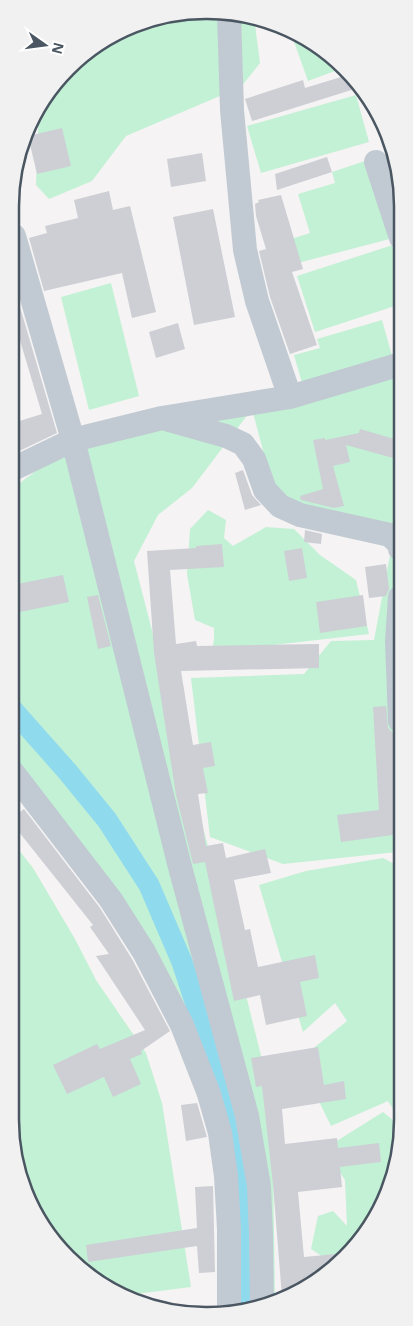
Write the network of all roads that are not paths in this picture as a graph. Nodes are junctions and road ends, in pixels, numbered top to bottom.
1 (229, 20) edge
2 (376, 162) dead end
3 (394, 217) edge
4 (19, 253) edge
5 (394, 366) edge
6 (290, 397) junction
7 (162, 418) junction
8 (73, 440) junction
9 (19, 466) edge
10 (394, 539) edge
11 (19, 780) edge
12 (262, 1299) edge
13 (229, 1306) edge

1 - 6 lane
2 - 3 lane
4 - 8 lane
5 - 6 lane
6 - 7 lane
7 - 8 lane
7 - 10 lane
8 - 9 lane
8 - 12 lane
11 - 13 lane

